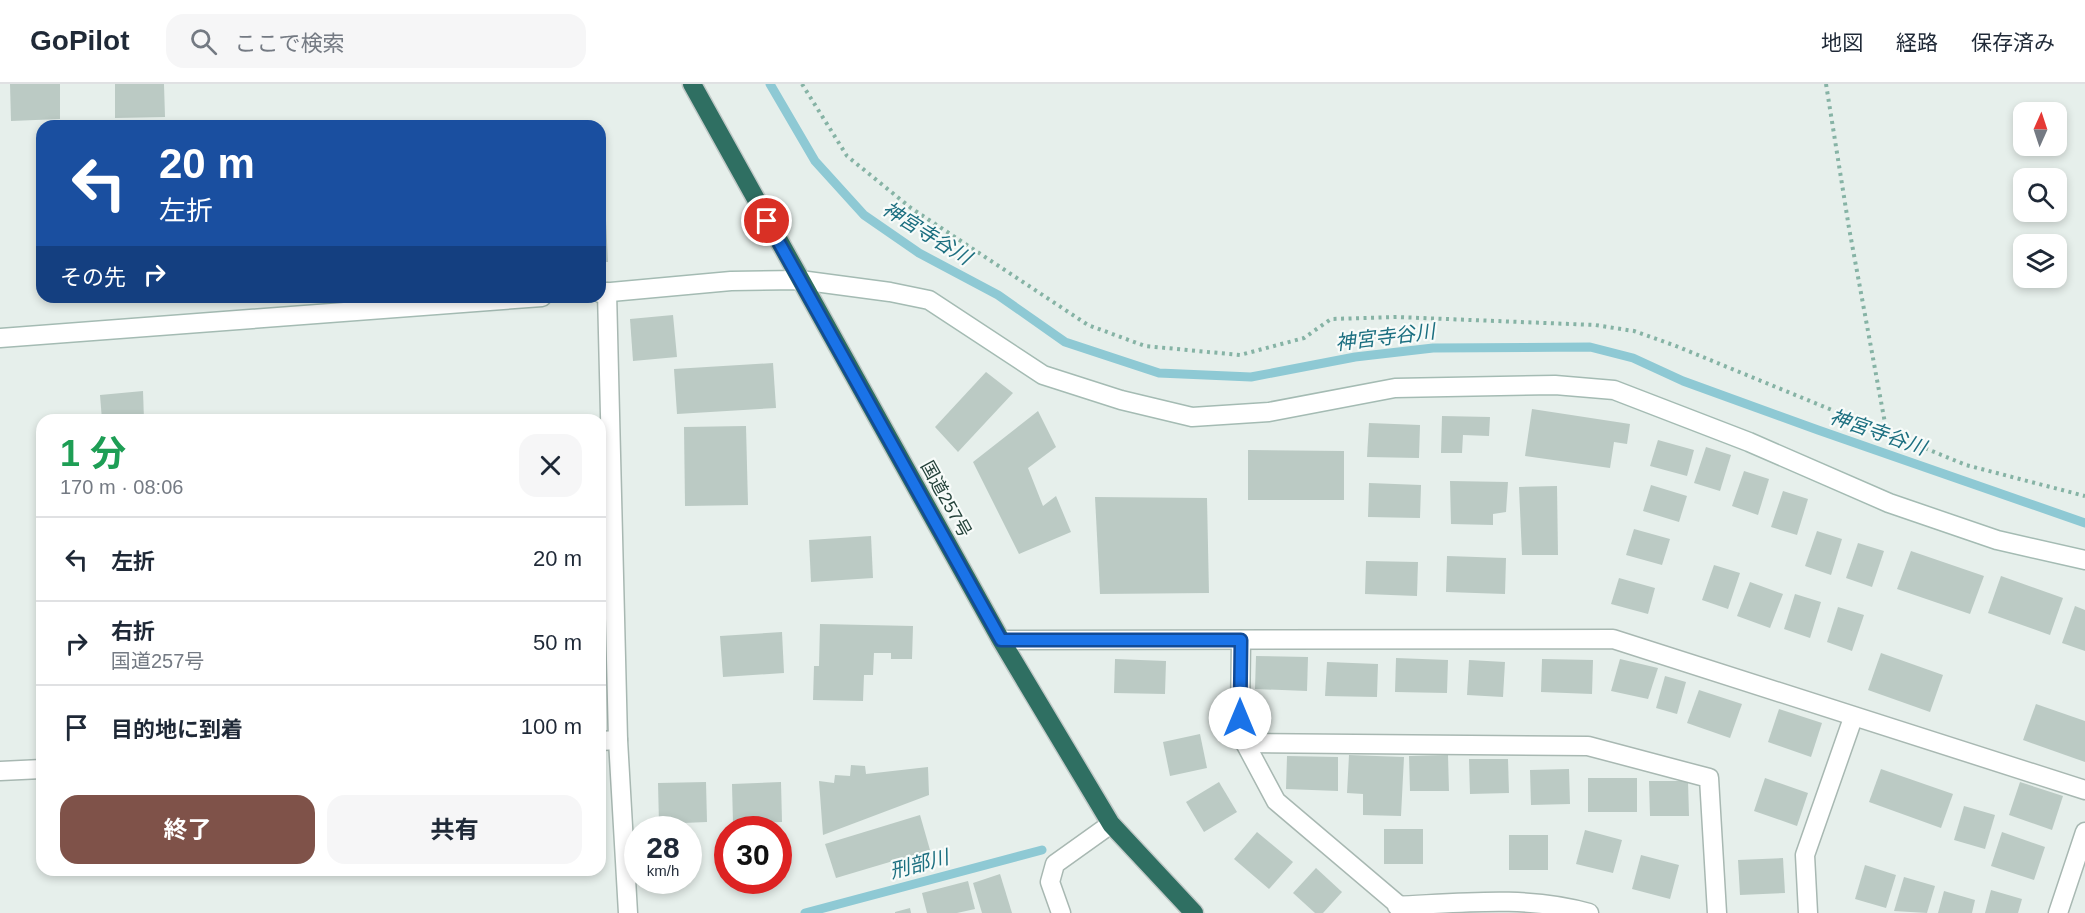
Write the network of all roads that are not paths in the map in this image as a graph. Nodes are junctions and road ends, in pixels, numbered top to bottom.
1 (692, 84) edge
2 (800, 280) junction
3 (606, 292) edge
4 (463, 303) edge
5 (603, 303) edge
6 (0, 338) edge
7 (605, 414) edge
8 (606, 516) edge
9 (2085, 560) edge
10 (1001, 640) junction
11 (1241, 640) junction
12 (1853, 718) junction
13 (609, 740) edge
14 (1245, 743) junction
15 (36, 769) edge
16 (0, 771) edge
17 (2085, 790) edge
18 (1111, 824) junction
19 (2085, 832) edge
20 (1403, 909) edge
21 (628, 913) edge
22 (1062, 913) edge
23 (1194, 913) edge
24 (1589, 913) edge
25 (1717, 913) edge
26 (1808, 913) edge
27 (2058, 913) edge

1 - 2 highway, 国道257号
2 - 3 street
2 - 9 street
2 - 10 highway, 国道257号
4 - 6 street
5 - 7 street
8 - 13 street
10 - 11 street
10 - 18 highway, 国道257号
11 - 12 street
11 - 14 street
12 - 17 street
12 - 26 street
13 - 21 street
14 - 20 street
14 - 25 street
15 - 16 street
18 - 22 street
18 - 23 highway, 国道257号
19 - 27 street
20 - 24 street

